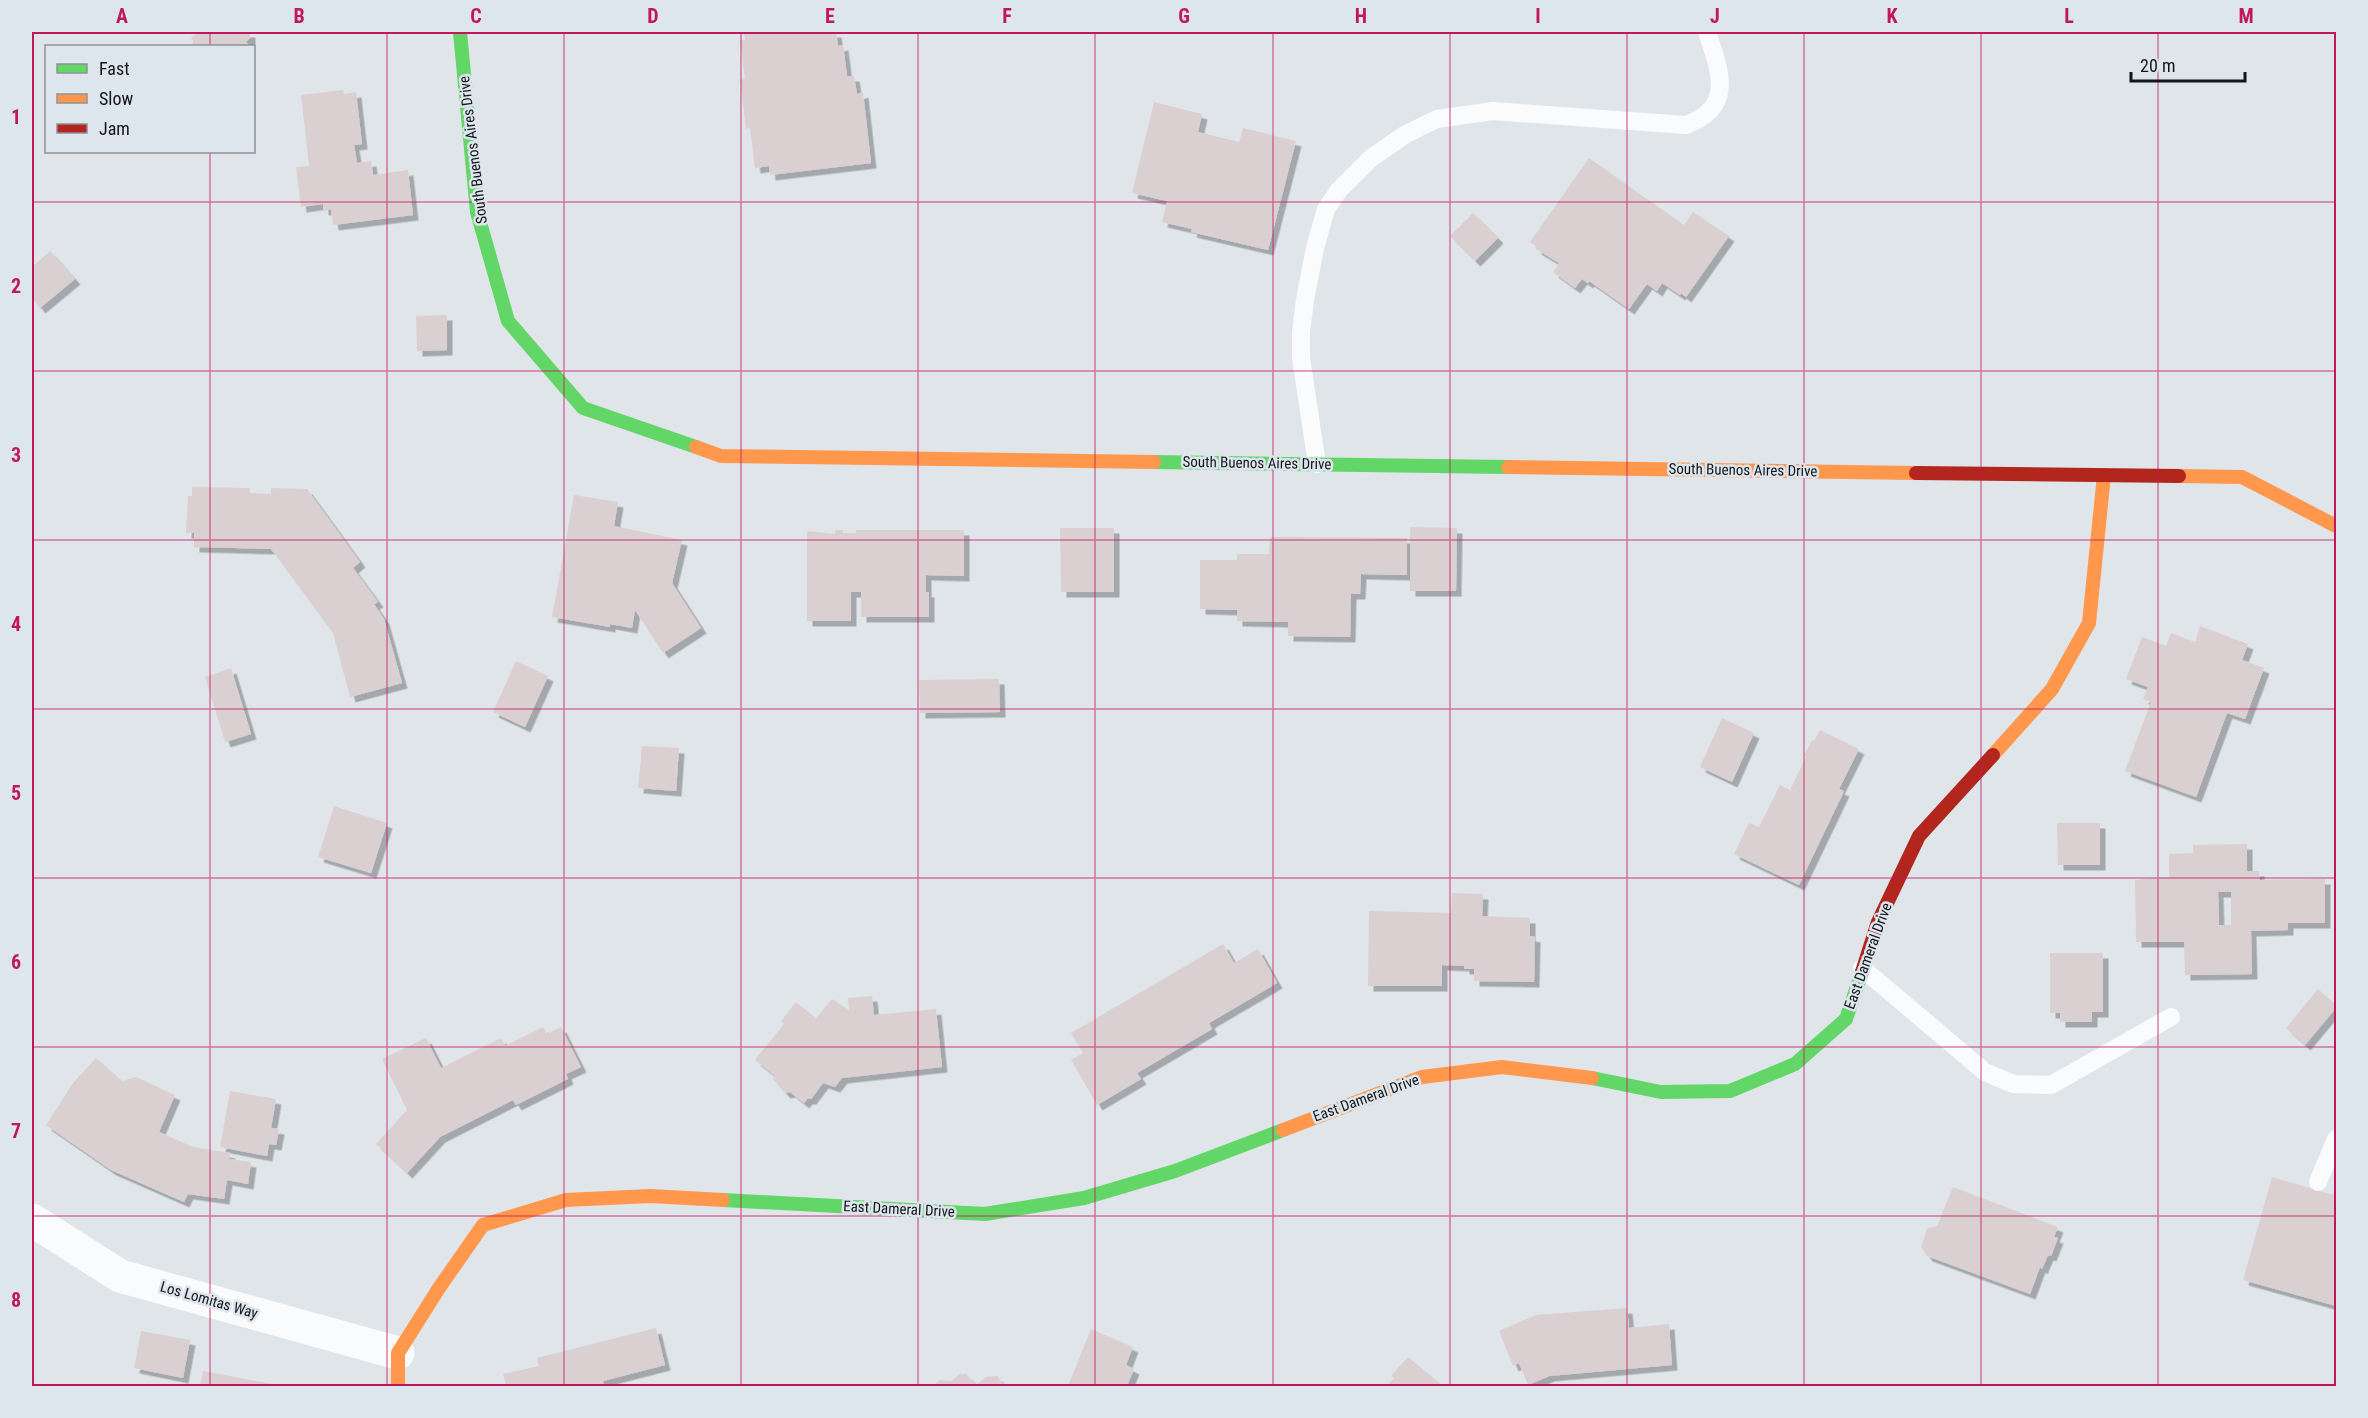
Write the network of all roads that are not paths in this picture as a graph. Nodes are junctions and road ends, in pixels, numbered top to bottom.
1 (460, 32) edge
2 (1707, 32) edge
3 (1317, 464) junction
4 (2104, 475) junction
5 (2337, 525) edge
6 (1862, 968) junction
7 (2171, 1017) dead end
8 (2337, 1138) edge
9 (2318, 1182) dead end
10 (32, 1220) edge
11 (398, 1353) junction
12 (398, 1386) edge

1 - 3 street, South Buenos Aires Drive
2 - 3 lane
3 - 4 street, South Buenos Aires Drive
4 - 5 street, South Buenos Aires Drive
4 - 6 street, East Dameral Drive
6 - 7 lane
6 - 11 street, East Dameral Drive
8 - 9 lane
10 - 11 street, Los Lomitas Way
11 - 12 street

